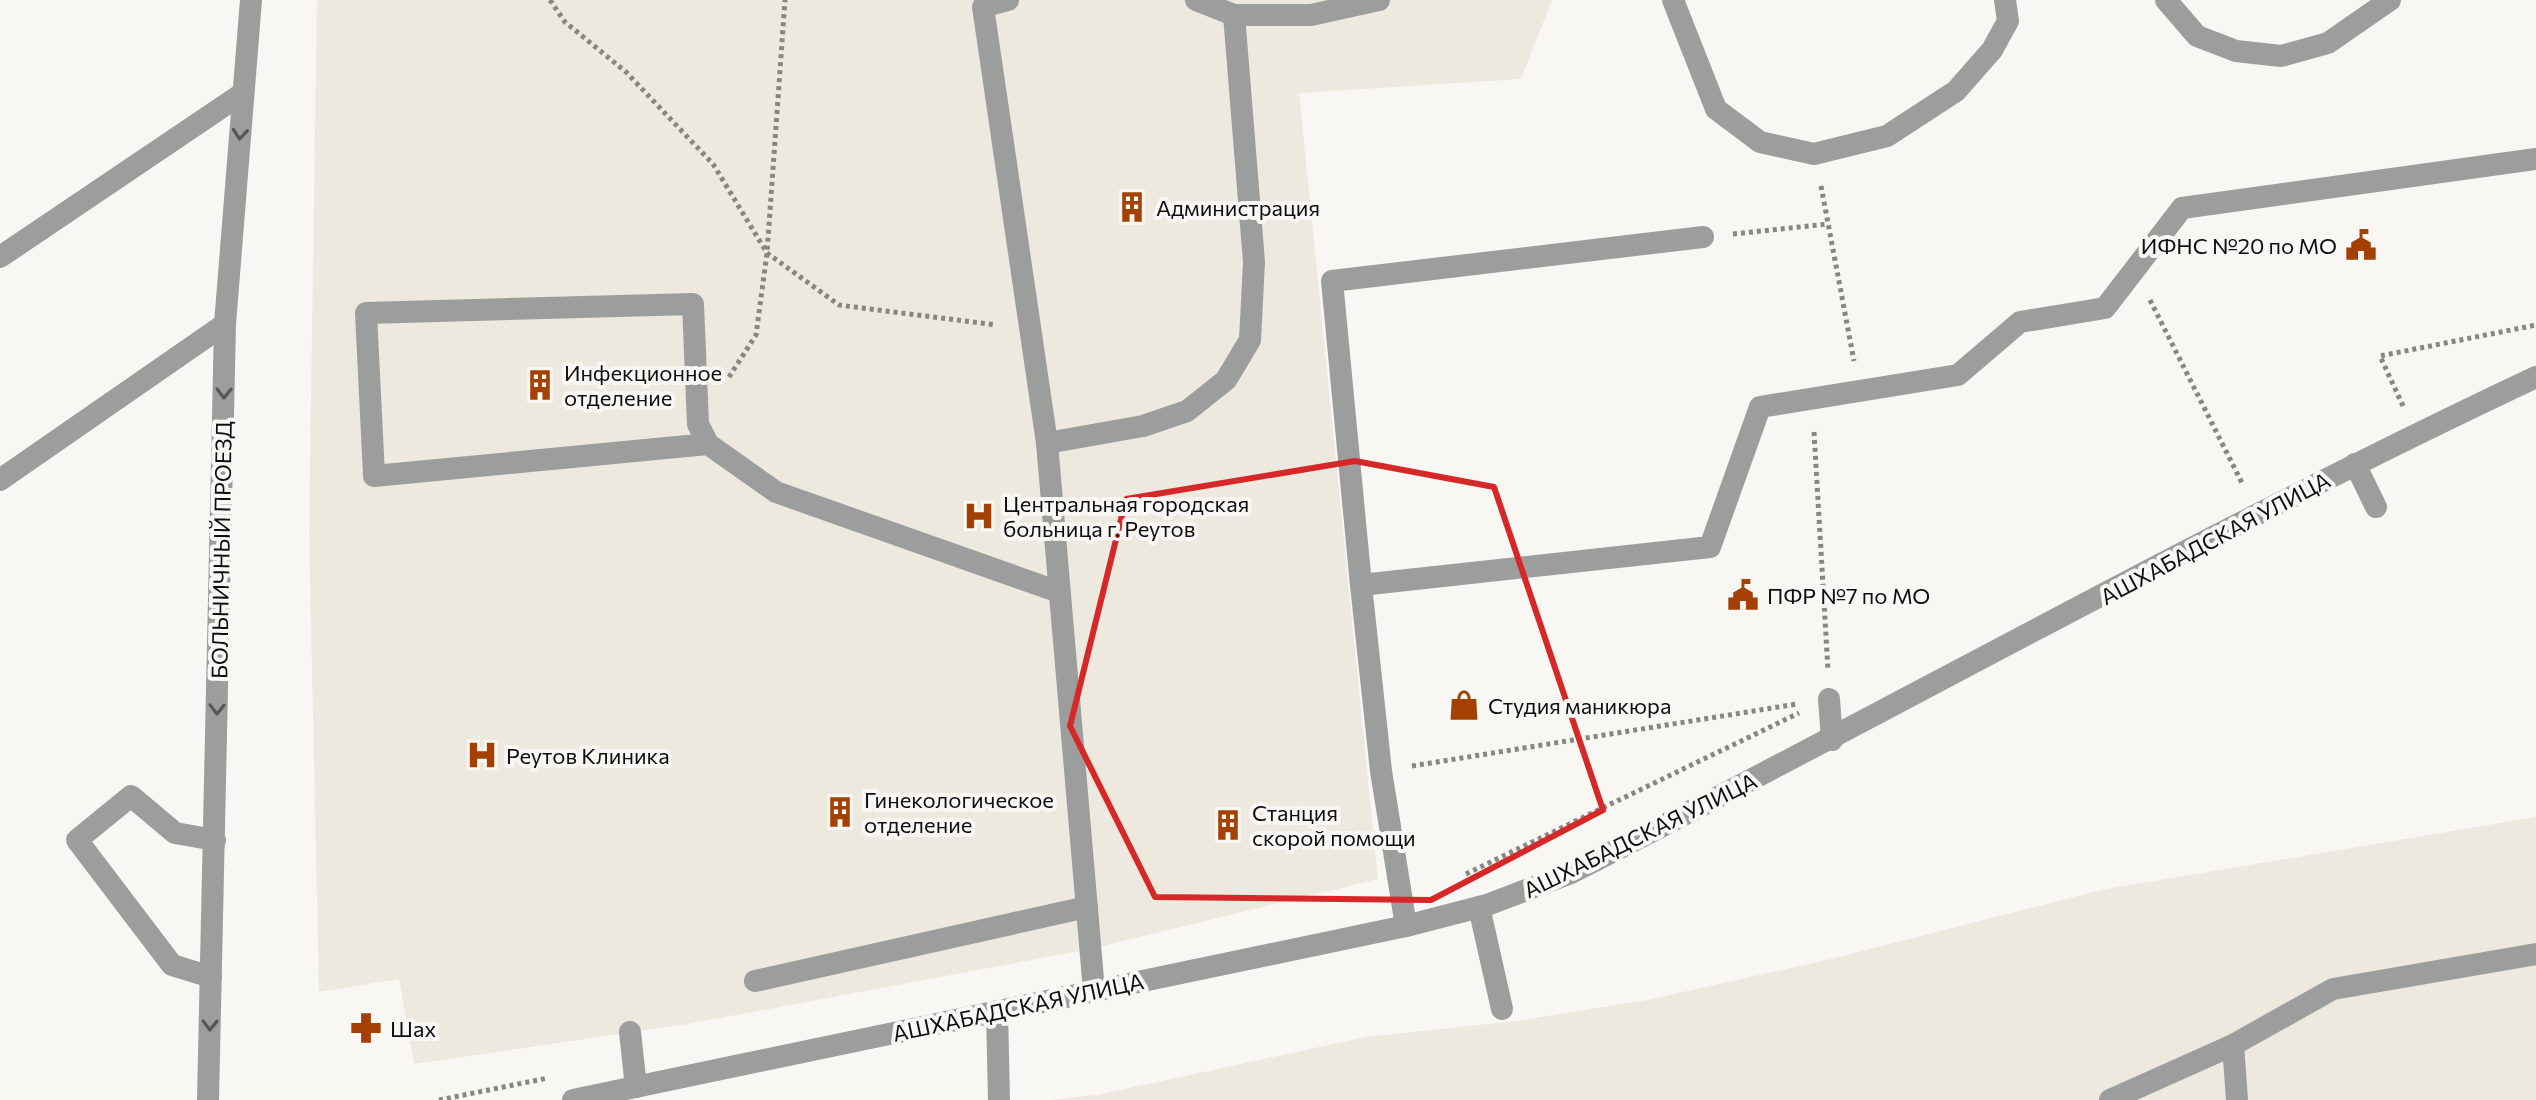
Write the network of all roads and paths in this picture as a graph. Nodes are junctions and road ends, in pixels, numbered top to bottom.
1 (251, 0) edge
2 (550, 0) edge
3 (785, 0) edge
4 (1008, 0) edge
5 (1196, 0) edge
6 (1379, 0) edge
7 (1673, 0) edge
8 (2005, 0) edge
9 (2166, 0) edge
10 (2390, 0) edge
11 (1234, 15) junction
12 (243, 93) junction
13 (2536, 159) edge
14 (1819, 180) dead end
15 (1828, 224) junction
16 (1703, 237) joint
17 (767, 253) junction
18 (0, 257) edge
19 (2135, 269) junction
20 (225, 324) junction
21 (2536, 325) edge
22 (1030, 330) junction
23 (2536, 377) edge
24 (1859, 391) junction
25 (1812, 399) junction
26 (2392, 411) dead end
27 (703, 434) junction
28 (1047, 443) junction
29 (2355, 464) junction
30 (0, 480) edge
31 (2243, 485) dead end
32 (2376, 507) dead end
33 (1361, 585) junction
34 (1059, 592) junction
35 (1829, 699) junction
36 (1832, 740) junction
37 (1381, 771) junction
38 (215, 840) junction
39 (1460, 877) dead end
40 (1087, 907) junction
41 (1479, 907) junction
42 (1406, 926) junction
43 (2536, 954) edge
44 (211, 977) junction
45 (755, 981) dead end
46 (1094, 991) junction
47 (1502, 1009) dead end
48 (997, 1011) junction
49 (630, 1032) dead end
50 (2233, 1045) junction
51 (636, 1087) junction
52 (208, 1100) edge
53 (573, 1100) edge
54 (999, 1100) edge
55 (2110, 1100) edge
56 (2237, 1100) edge

1 - 12 street, БОЛЬНИЧНЫЙ ПРОЕЗД
2 - 17 path
3 - 17 path
4 - 22 street
5 - 11 street
6 - 11 street
7 - 8 street
9 - 10 street
11 - 28 street
12 - 18 street
12 -> 20 street, БОЛЬНИЧНЫЙ ПРОЕЗД
13 - 19 street
14 - 15 path
15 - 16 path
15 - 24 path
16 - 33 street
17 - 22 path
17 - 27 path
19 - 24 street
19 - 31 path
20 - 30 street
20 -> 38 street, БОЛЬНИЧНЫЙ ПРОЕЗД
21 - 26 path
22 - 28 street
23 - 29 street, АШХАБАДСКАЯ УЛИЦА
24 - 25 street
25 - 33 street
25 - 35 path
27 - 27 street
27 - 34 street
28 - 34 street
29 - 32 street
29 - 36 street, АШХАБАДСКАЯ УЛИЦА
33 - 37 street
34 - 40 street
35 - 36 street
35 - 37 path
35 - 39 path
36 - 41 street, АШХАБАДСКАЯ УЛИЦА
37 - 42 street
38 - 44 street, БОЛЬНИЧНЫЙ ПРОЕЗД
38 - 44 street
40 - 45 street
40 - 46 street
41 - 42 street, АШХАБАДСКАЯ УЛИЦА
41 - 47 street
42 - 46 street, АШХАБАДСКАЯ УЛИЦА
43 - 50 street
44 -> 52 street, БОЛЬНИЧНЫЙ ПРОЕЗД
46 - 48 street, АШХАБАДСКАЯ УЛИЦА
48 - 51 street, АШХАБАДСКАЯ УЛИЦА
48 - 54 street
49 - 51 street
50 - 55 street
50 - 56 street
51 - 53 street, АШХАБАДСКАЯ УЛИЦА

